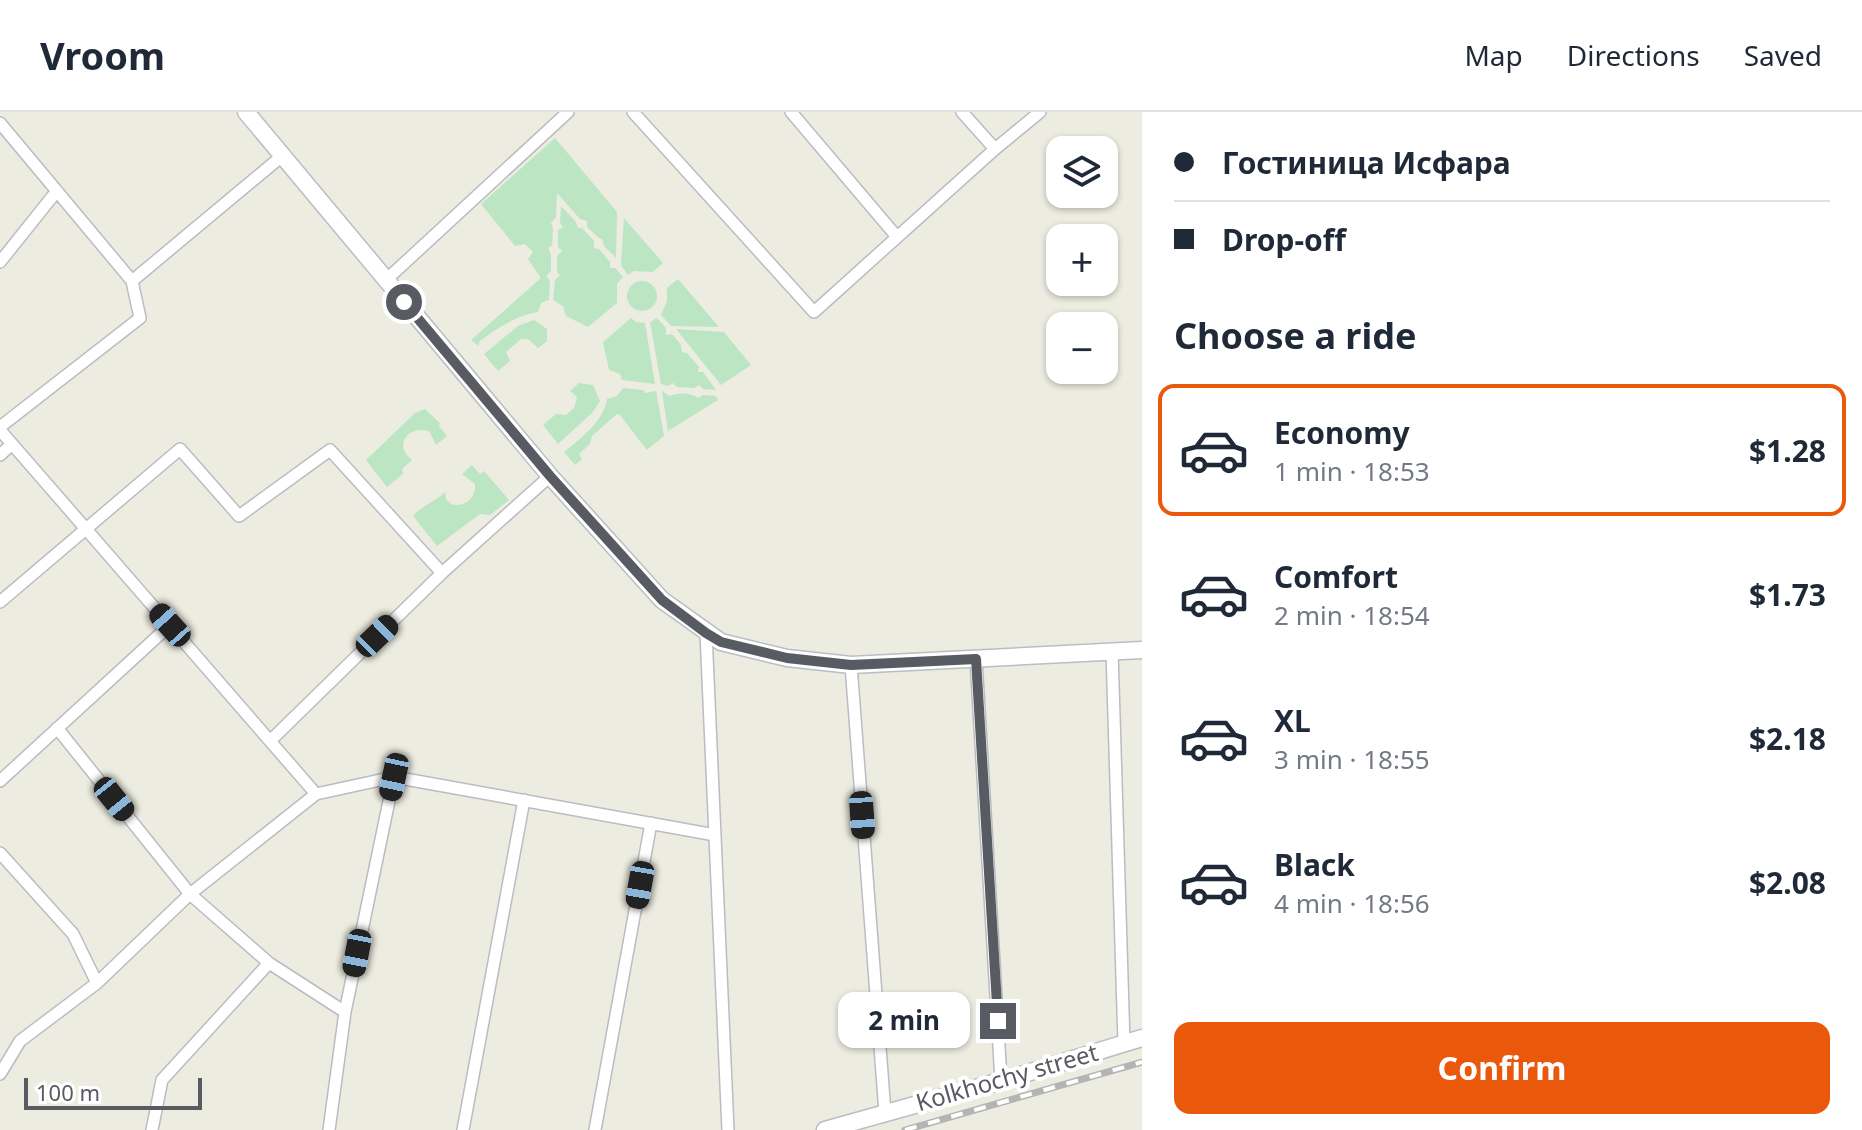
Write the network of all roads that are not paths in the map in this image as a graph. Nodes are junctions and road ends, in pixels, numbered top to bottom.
1 (246, 112) edge
2 (568, 112) edge
3 (633, 112) edge
4 (791, 112) edge
5 (962, 112) edge
6 (1040, 112) edge
7 (0, 123) edge
8 (12, 136) junction
9 (0, 145) edge
10 (995, 149) junction
11 (282, 156) junction
12 (56, 192) junction
13 (897, 237) junction
14 (0, 262) edge
15 (386, 280) junction
16 (132, 281) junction
17 (0, 428) edge
18 (12, 444) junction
19 (0, 455) edge
20 (550, 476) junction
21 (86, 528) junction
22 (442, 573) junction
23 (0, 602) edge
24 (170, 625) junction
25 (706, 633) junction
26 (1142, 650) edge
27 (1112, 651) junction
28 (976, 659) junction
29 (851, 665) junction
30 (57, 728) junction
31 (270, 741) junction
32 (394, 777) junction
33 (0, 781) edge
34 (316, 794) junction
35 (524, 800) junction
36 (651, 823) junction
37 (715, 835) junction
38 (0, 853) edge
39 (190, 894) junction
40 (269, 963) junction
41 (97, 983) junction
42 (345, 1012) junction
43 (1142, 1038) edge
44 (1124, 1043) junction
45 (0, 1045) edge
46 (10, 1057) junction
47 (0, 1074) edge
48 (1001, 1081) junction
49 (885, 1113) junction
50 (152, 1130) edge
51 (329, 1130) edge
52 (463, 1130) edge
53 (595, 1130) edge
54 (728, 1130) edge
55 (825, 1130) edge

1 - 11 main road
2 - 15 street
3 - 13 street
4 - 13 street
5 - 10 street
6 - 10 street
7 - 8 street
8 - 9 street
8 - 12 street
10 - 13 street
11 - 15 main road
11 - 16 street
12 - 14 street
12 - 16 street
15 - 20 main road
16 - 17 street
17 - 18 street
18 - 19 street
18 - 21 street
20 - 22 street
20 - 25 main road
21 - 22 street
21 - 23 street
21 - 24 street
22 - 31 street
24 - 30 street
24 - 31 street
25 - 29 main road
25 - 37 street
26 - 27 main road
27 - 28 main road
27 - 44 street
28 - 29 main road
28 - 48 street
29 - 49 street
30 - 33 street
30 - 39 street
31 - 34 street
32 - 34 street
32 - 35 street
32 - 42 street
34 - 39 street
35 - 36 street
35 - 52 street
36 - 37 street
36 - 53 street
37 - 54 street
38 - 41 street
39 - 40 street
39 - 41 street
40 - 42 street
40 - 50 street
41 - 46 street
42 - 51 street
43 - 44 main road, Kolkhochy street
44 - 48 main road, Kolkhochy street
45 - 46 street
46 - 47 street
48 - 49 main road, Kolkhochy street
49 - 55 main road, Kolkhochy street

